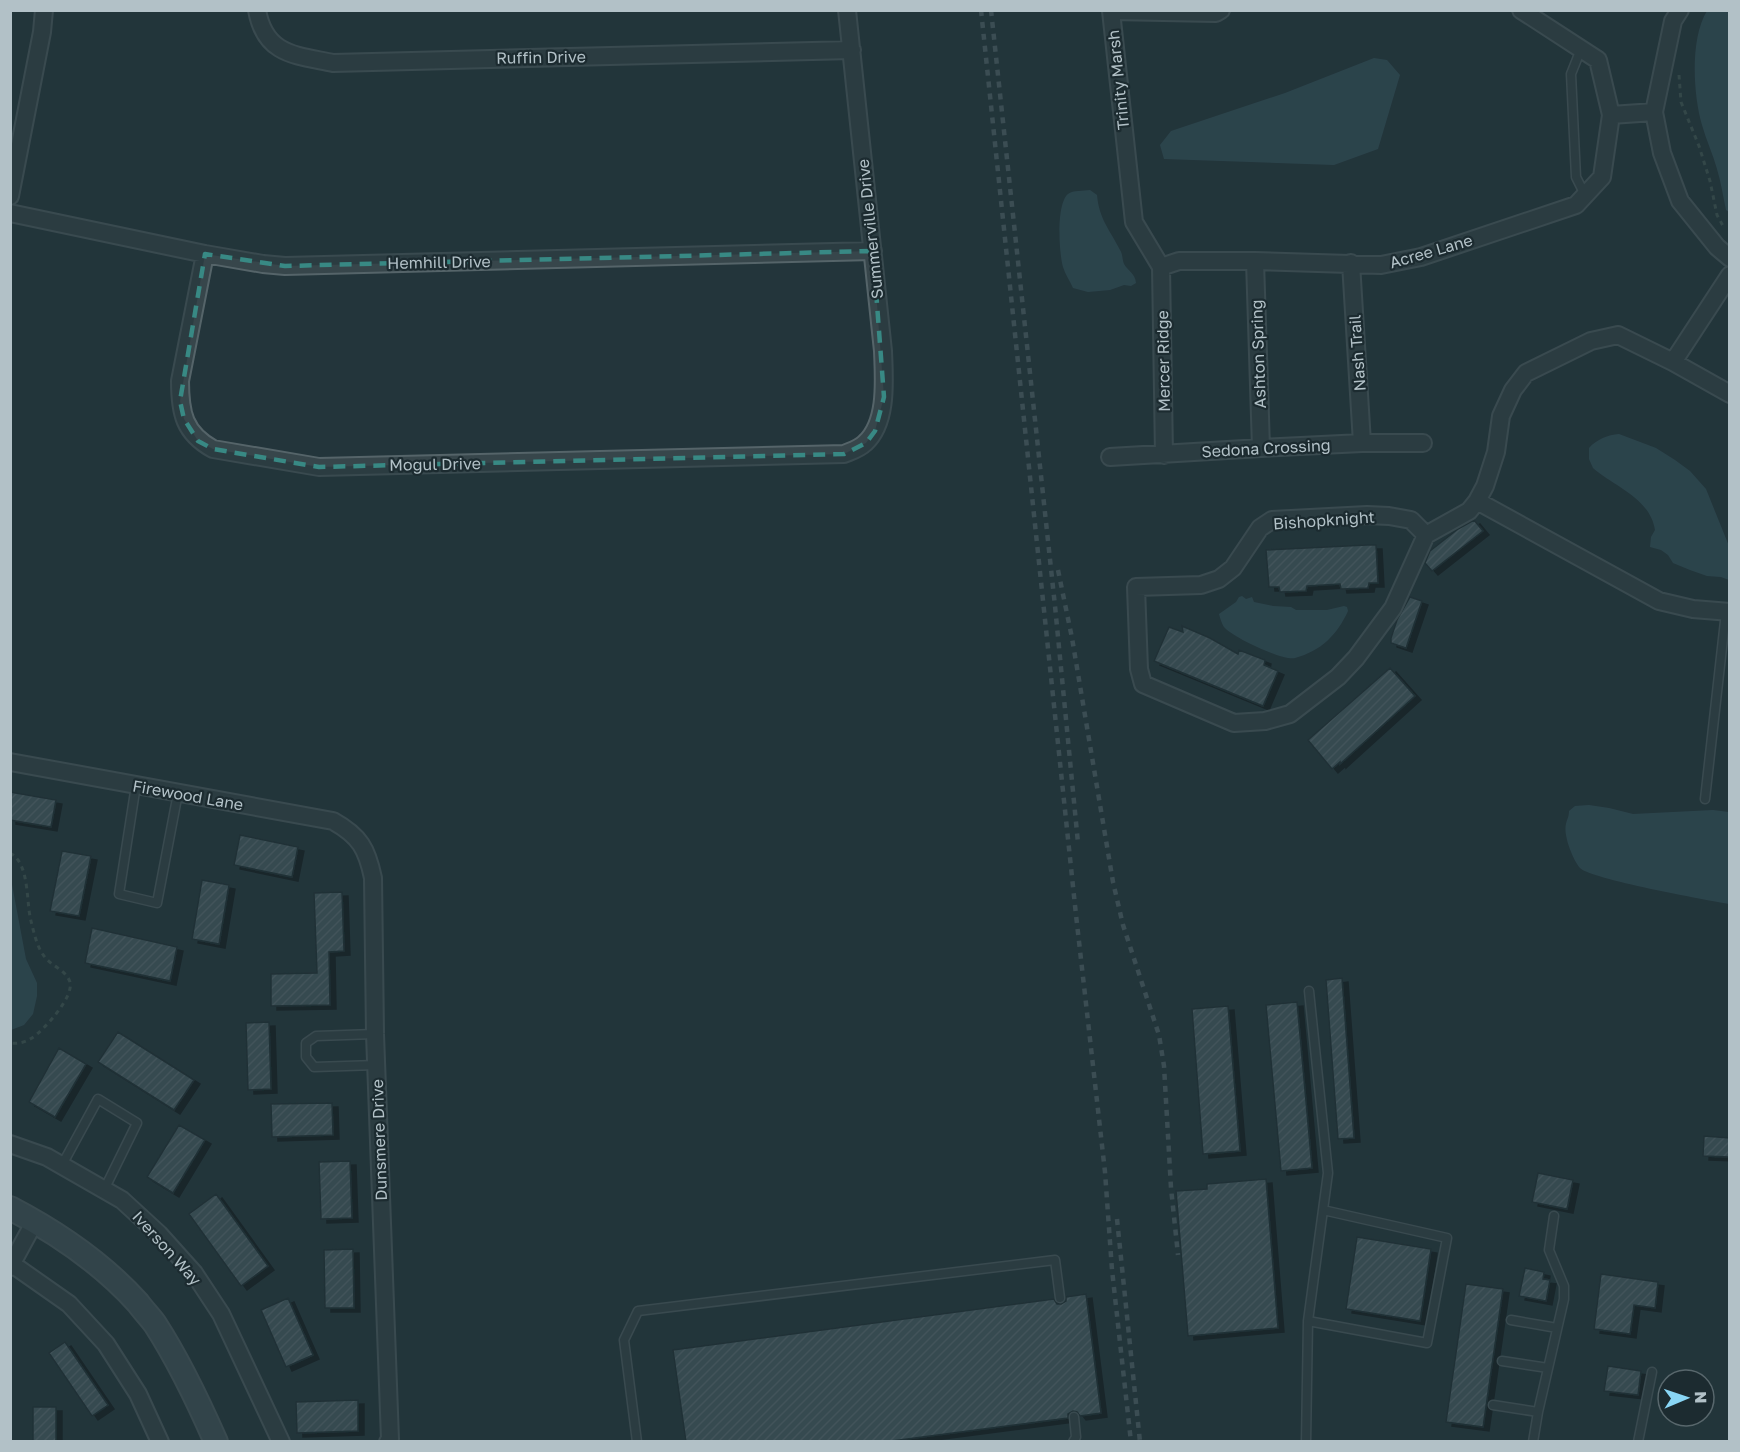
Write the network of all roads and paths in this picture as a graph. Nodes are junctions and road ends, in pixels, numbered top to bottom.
1 (44, 10) edge
2 (257, 10) edge
3 (848, 10) edge
4 (1221, 10) edge
5 (1521, 10) edge
6 (1680, 10) edge
7 (1581, 49) junction
8 (852, 50) junction
9 (1679, 72) dead end
10 (1654, 112) junction
11 (1611, 115) junction
12 (1585, 195) junction
13 (10, 196) edge
14 (10, 213) edge
15 (1725, 230) dead end
16 (873, 251) junction
17 (205, 254) junction
18 (1730, 258) edge
19 (1255, 261) junction
20 (1351, 263) junction
21 (1161, 267) junction
22 (1730, 275) edge
23 (1673, 362) junction
24 (1730, 394) edge
25 (866, 443) joint
26 (1362, 443) junction
27 (1423, 443) dead end
28 (1261, 448) junction
29 (1164, 455) junction
30 (1110, 457) dead end
31 (1477, 501) junction
32 (1426, 535) junction
33 (1728, 612) edge
34 (10, 762) edge
35 (136, 785) junction
36 (178, 793) junction
37 (1705, 799) dead end
38 (359, 840) joint
39 (10, 853) edge
40 (1309, 992) dead end
41 (375, 1034) junction
42 (10, 1043) edge
43 (377, 1065) junction
44 (10, 1144) edge
45 (62, 1165) junction
46 (104, 1190) junction
47 (10, 1208) edge
48 (1323, 1210) junction
49 (1554, 1216) dead end
50 (35, 1221) junction
51 (11, 1266) edge
52 (1060, 1298) dead end
53 (1511, 1320) dead end
54 (1308, 1321) junction
55 (1557, 1328) junction
56 (1502, 1361) dead end
57 (1548, 1368) junction
58 (1653, 1372) dead end
59 (1493, 1405) dead end
60 (1538, 1412) junction
61 (1074, 1417) dead end
62 (159, 1442) edge
63 (216, 1442) edge
64 (281, 1442) edge
65 (388, 1442) edge
66 (636, 1442) edge
67 (1073, 1442) edge
68 (1306, 1442) edge
69 (1533, 1442) edge
70 (1638, 1442) edge

1 - 13 street
2 - 8 street, Ruffin Drive
3 - 8 street, Summerville Drive
4 - 21 street, Trinity Marsh
5 - 7 street
6 - 10 street
7 - 11 street
7 - 12 lane
8 - 16 street, Summerville Drive
9 - 15 path
10 - 11 street
10 - 18 street
11 - 12 street, Acree Lane
12 - 20 street, Acree Lane
14 - 17 street, Hemhill Drive
16 - 17 street, Hemhill Drive
16 - 25 street, Summerville Drive
17 - 25 street, Mogul Drive
19 - 20 street, Acree Lane
19 - 21 street, Acree Lane
19 - 28 street, Ashton Spring
20 - 26 street, Nash Trail
21 - 29 street, Mercer Ridge
22 - 23 street
23 - 24 street
23 - 31 street
26 - 27 street, Sedona Crossing
26 - 28 street, Sedona Crossing
28 - 29 street, Sedona Crossing
29 - 30 street, Sedona Crossing
31 - 32 street
31 - 33 street
32 - 32 street, Bishopknight
33 - 37 lane
34 - 35 street, Firewood Lane
35 - 36 street, Firewood Lane
35 - 36 lane
36 - 38 street, Firewood Lane
38 - 41 street, Dunsmere Drive
39 - 42 path
40 - 48 lane
41 - 43 street, Dunsmere Drive
41 - 43 lane
43 - 65 street, Dunsmere Drive
44 - 45 street, Iverson Way
45 - 46 street, Iverson Way
45 - 46 lane
46 - 64 street, Iverson Way
47 - 50 street
48 - 54 lane
48 - 54 lane
49 - 55 lane
50 - 51 street
50 - 63 street
51 - 62 street
52 - 66 lane
53 - 55 lane
54 - 68 lane
55 - 57 lane
56 - 57 lane
57 - 60 lane
58 - 70 lane
59 - 60 lane
60 - 69 lane
61 - 67 lane

